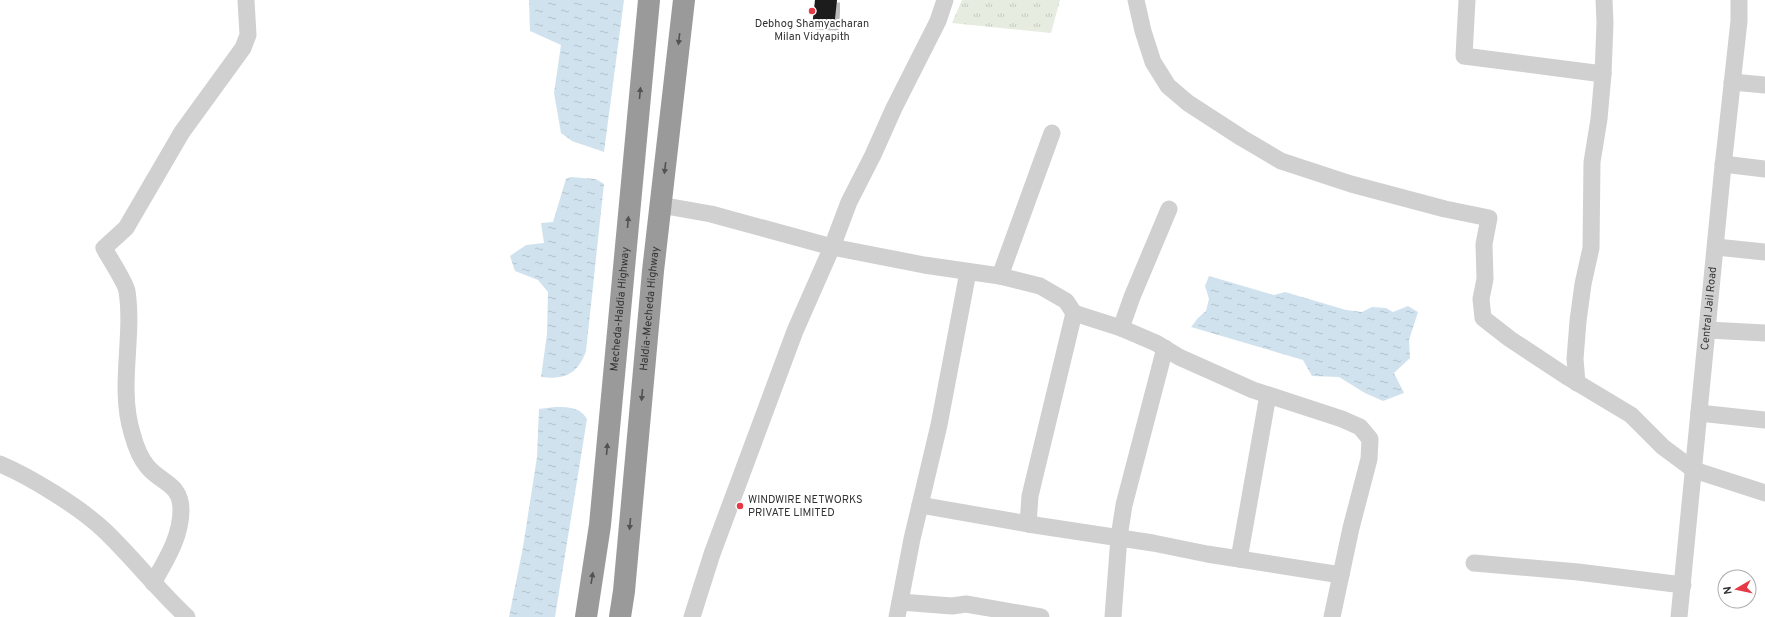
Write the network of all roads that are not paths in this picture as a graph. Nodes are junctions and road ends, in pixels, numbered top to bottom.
1 (246, 0) edge
2 (649, 0) edge
3 (684, 0) edge
4 (945, 0) edge
5 (1136, 0) edge
6 (1467, 0) edge
7 (1604, 0) edge
8 (1739, 0) edge
9 (1603, 74) junction
10 (1732, 82) junction
11 (1765, 85) edge
12 (1052, 134) dead end
13 (1723, 164) junction
14 (1765, 169) edge
15 (660, 205) junction
16 (1169, 209) dead end
17 (832, 247) junction
18 (1716, 247) junction
19 (1765, 252) edge
20 (968, 272) junction
21 (1000, 276) junction
22 (1074, 313) junction
23 (1121, 328) junction
24 (1708, 330) junction
25 (1765, 333) edge
26 (1165, 348) junction
27 (1577, 383) junction
28 (1268, 395) junction
29 (1700, 412) junction
30 (1765, 420) edge
31 (0, 464) edge
32 (1694, 470) junction
33 (1765, 493) edge
34 (920, 504) junction
35 (1028, 524) junction
36 (1119, 537) junction
37 (1239, 559) junction
38 (1474, 562) dead end
39 (1341, 575) junction
40 (153, 583) junction
41 (1683, 585) junction
42 (898, 610) edge
43 (187, 617) edge
44 (586, 617) edge
45 (620, 617) edge
46 (692, 617) edge
47 (1040, 617) edge
48 (1112, 617) edge
49 (1332, 617) edge
50 (1679, 617) edge

1 - 40 street
44 -> 2 highway, Mecheda-Haldia Highway
3 -> 15 highway, Haldia-Mecheda Highway
4 - 17 street
5 - 27 street
6 - 9 street
7 - 9 street
8 - 10 street, Central Jail Road
9 - 27 street
10 - 11 street
10 - 13 street, Central Jail Road
12 - 21 street
13 - 14 street
13 - 18 street, Central Jail Road
15 - 17 street
15 -> 45 highway, Haldia-Mecheda Highway
16 - 23 street
17 - 20 street
17 - 46 street
18 - 19 street
18 - 24 street, Central Jail Road
20 - 21 street
20 - 34 street
21 - 22 street
22 - 23 street
22 - 35 street
23 - 26 street
24 - 25 street
24 - 29 street, Central Jail Road
26 - 28 street
26 - 36 street
27 - 32 street
28 - 37 street
28 - 39 street
29 - 30 street
29 - 32 street, Central Jail Road
31 - 40 street
32 - 33 street
32 - 41 street, Central Jail Road
34 - 35 street
34 - 42 street
35 - 36 street
36 - 37 street
36 - 48 street
37 - 39 street
38 - 41 street
39 - 49 street
40 - 43 street
41 - 50 street, Central Jail Road
42 - 47 street

